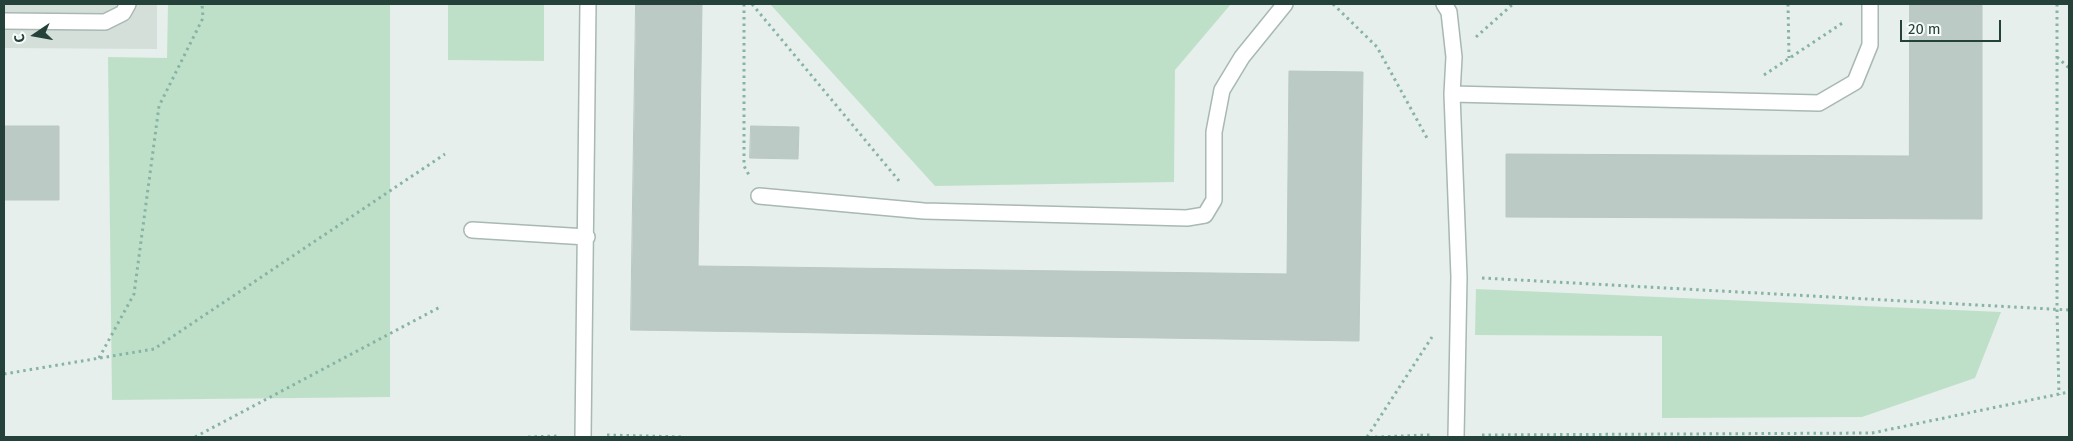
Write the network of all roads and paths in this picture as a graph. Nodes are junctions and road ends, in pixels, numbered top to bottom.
1 (128, 4) edge
2 (202, 4) edge
3 (588, 4) edge
4 (744, 4) edge
5 (752, 4) edge
6 (1285, 4) edge
7 (1334, 4) edge
8 (1444, 4) edge
9 (1513, 4) edge
10 (1788, 4) edge
11 (1870, 4) edge
12 (2057, 4) edge
13 (4, 21) edge
14 (1454, 57) junction
15 (2057, 57) junction
16 (1789, 58) junction
17 (2069, 68) edge
18 (1452, 94) junction
19 (1727, 101) junction
20 (1428, 140) dead end
21 (445, 154) dead end
22 (759, 196) joint
23 (924, 212) junction
24 (472, 230) dead end
25 (587, 236) junction
26 (1459, 277) junction
27 (1458, 296) junction
28 (442, 306) dead end
29 (2057, 310) junction
30 (2069, 310) edge
31 (99, 358) junction
32 (4, 374) edge
33 (2069, 392) edge
34 (2059, 395) junction
35 (1456, 436) edge
36 (195, 437) edge
37 (583, 437) edge
38 (1367, 437) edge
39 (1375, 437) edge

1 - 13 lane
2 - 31 path
3 - 25 lane
4 - 22 path
5 - 23 path
6 - 23 lane
7 - 20 path
8 - 14 lane
9 - 14 path
10 - 16 path
11 - 16 path
11 - 19 lane
12 - 15 path
14 - 18 lane
15 - 17 path
15 - 29 path
16 - 19 path
18 - 19 lane
18 - 26 lane
21 - 31 path
22 - 23 lane
24 - 25 lane
25 - 37 lane
26 - 27 lane
26 - 29 path
27 - 35 lane
27 - 38 path
28 - 36 path
29 - 30 path
29 - 34 path
31 - 32 path
33 - 34 path
34 - 35 path
35 - 39 path

